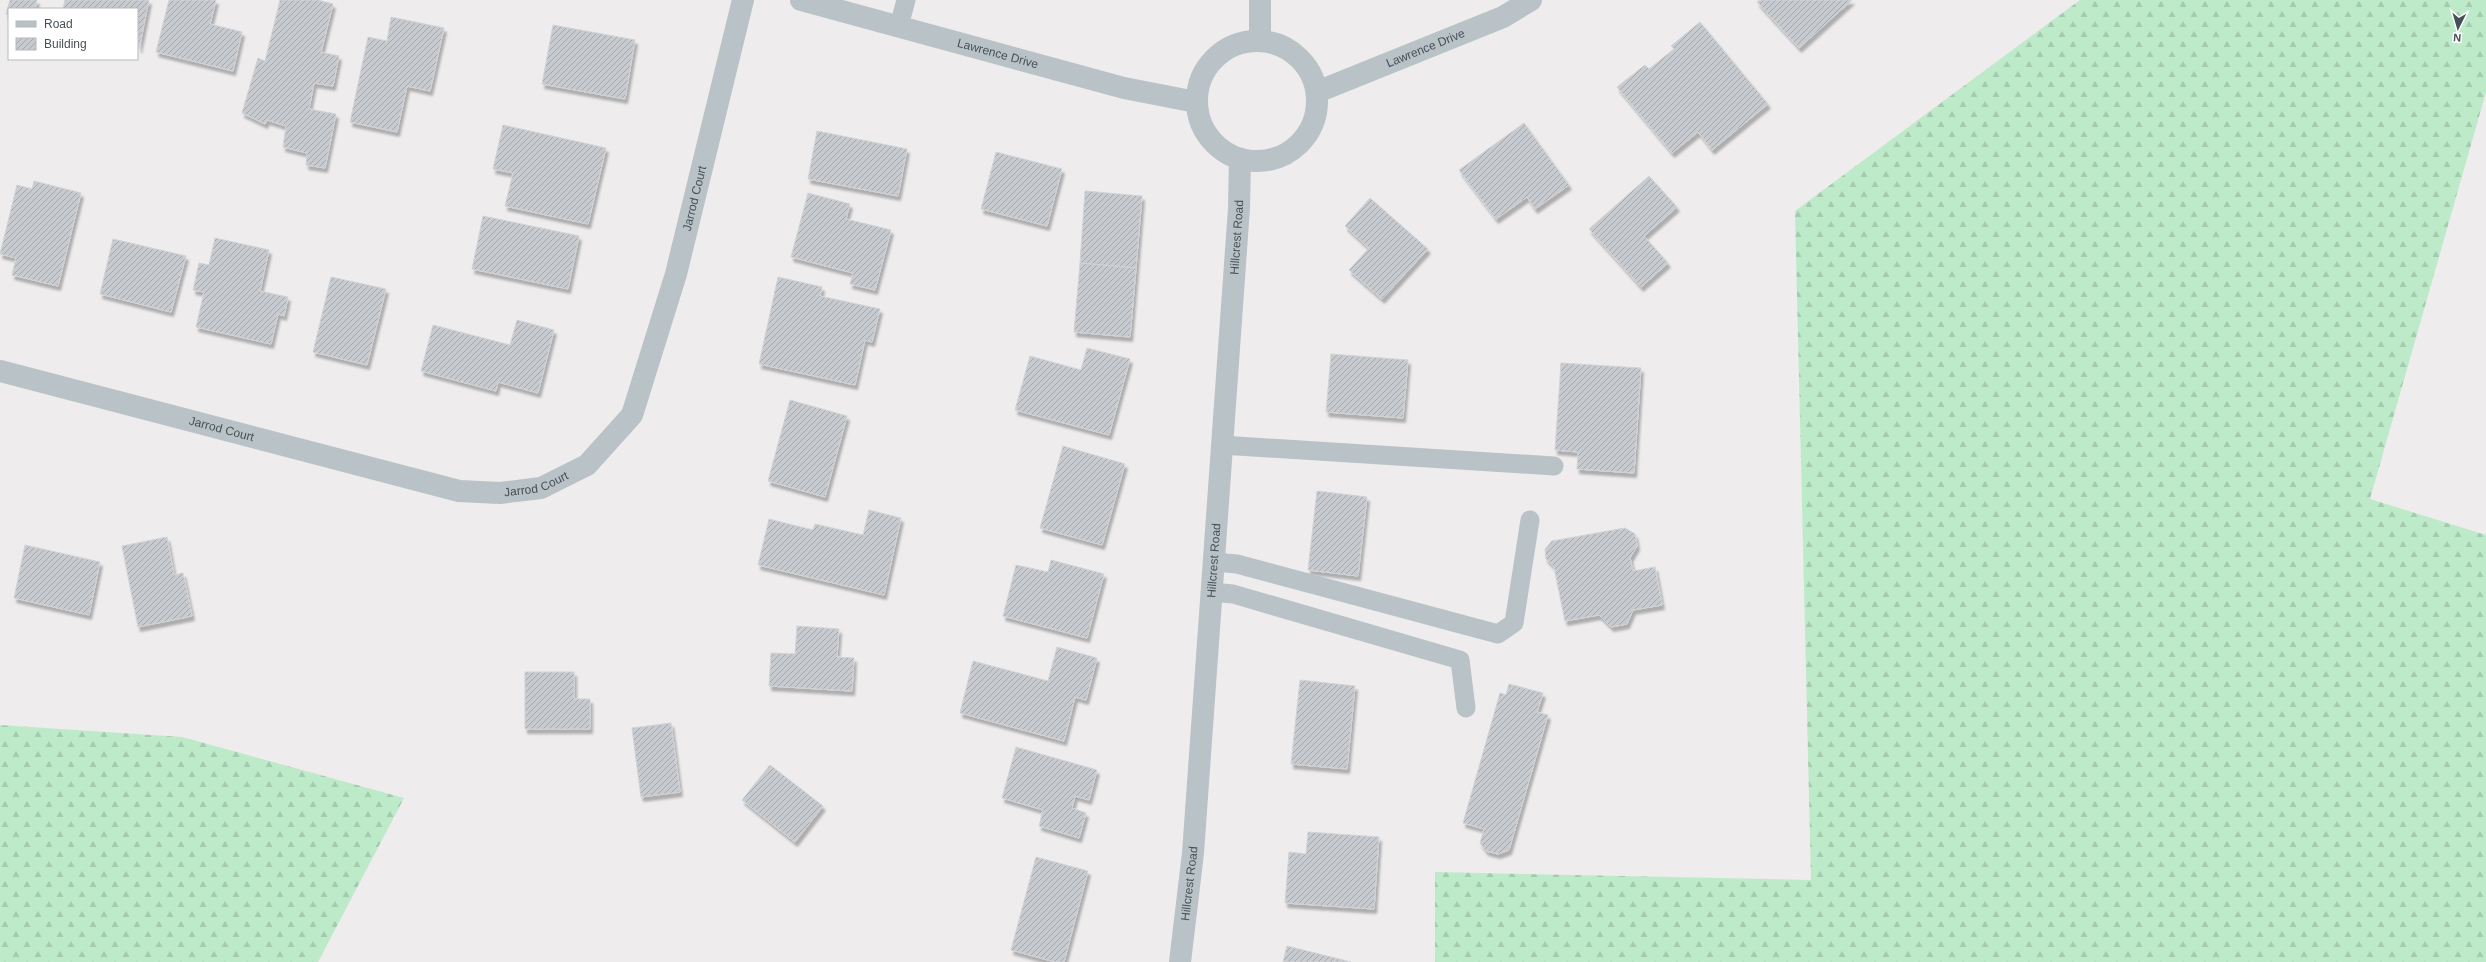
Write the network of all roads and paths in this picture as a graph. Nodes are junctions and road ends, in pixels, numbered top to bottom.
1 (743, 0) edge
2 (801, 0) edge
3 (906, 0) edge
4 (1260, 0) edge
5 (1531, 0) edge
6 (899, 26) junction
7 (1260, 41) junction
8 (1317, 92) junction
9 (1196, 102) junction
10 (1240, 159) junction
11 (0, 371) edge
12 (1222, 445) junction
13 (1554, 466) dead end
14 (1530, 520) dead end
15 (1214, 562) junction
16 (1211, 592) junction
17 (1466, 708) dead end
18 (1180, 962) edge

1 - 11 street, Jarrod Court
2 - 6 street, Lawrence Drive
3 - 6 lane
4 - 7 street
5 - 8 street, Lawrence Drive
6 - 9 street, Lawrence Drive
7 - 8 street
7 - 9 street
8 - 10 street
9 - 10 street
10 - 12 street, Hillcrest Road
12 - 13 lane
12 - 15 street, Hillcrest Road
14 - 15 lane
15 - 16 street, Hillcrest Road
16 - 17 lane
16 - 18 street, Hillcrest Road

